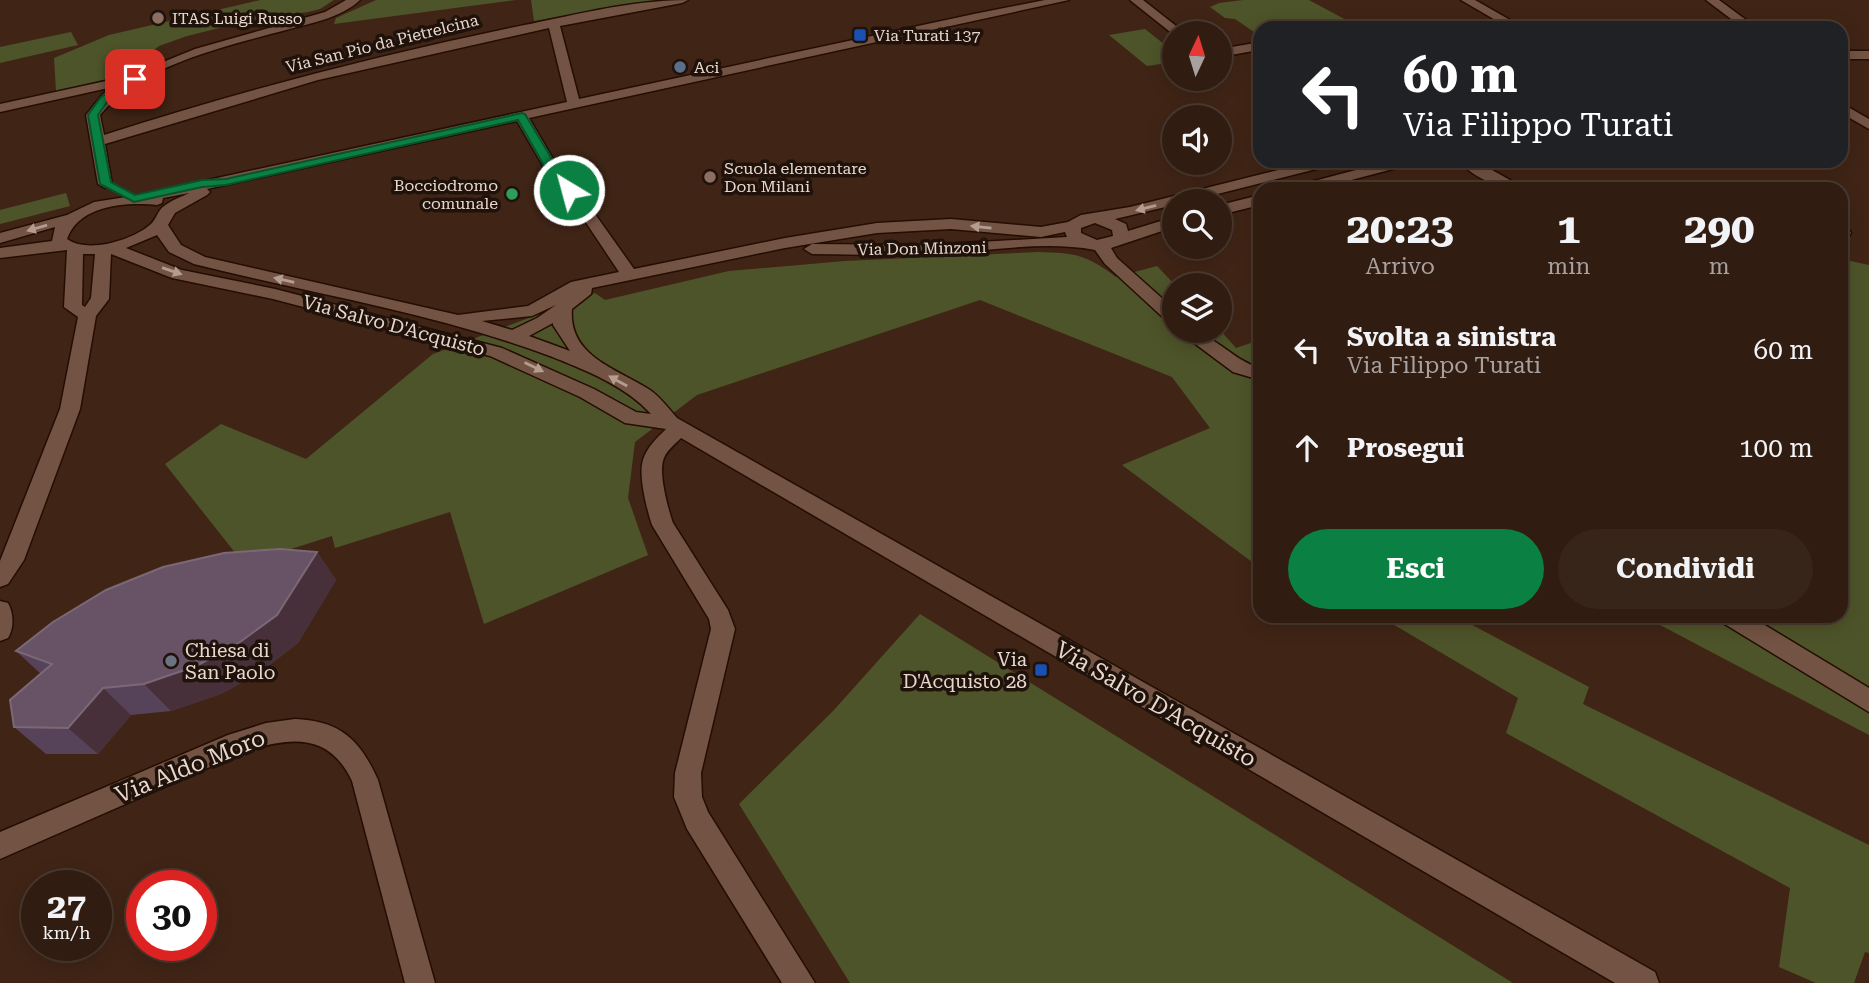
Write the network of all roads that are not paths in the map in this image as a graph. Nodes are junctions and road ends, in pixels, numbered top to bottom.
1 (354, 0) edge
2 (682, 0) edge
3 (1063, 0) edge
4 (1136, 0) edge
5 (1467, 0) edge
6 (1712, 0) edge
7 (1164, 21) edge
8 (1505, 21) edge
9 (1741, 21) edge
10 (553, 22) junction
11 (1869, 43) edge
12 (1848, 44) edge
13 (1253, 47) edge
14 (1232, 51) edge
15 (1848, 55) edge
16 (1869, 55) edge
17 (135, 79) junction
18 (574, 105) junction
19 (0, 108) edge
20 (1848, 108) edge
21 (522, 117) junction
22 (1869, 125) edge
23 (97, 142) junction
24 (1303, 168) edge
25 (1380, 168) edge
26 (1477, 168) edge
27 (226, 182) junction
28 (1327, 182) edge
29 (1500, 182) edge
30 (105, 184) junction
31 (139, 198) junction
32 (1253, 202) edge
33 (1232, 207) edge
34 (81, 214) junction
35 (164, 218) junction
36 (1097, 218) junction
37 (1073, 226) junction
38 (1162, 226) edge
39 (0, 238) edge
40 (1121, 238) junction
41 (1092, 244) junction
42 (69, 246) junction
43 (106, 248) junction
44 (761, 248) junction
45 (0, 253) edge
46 (630, 275) junction
47 (595, 283) junction
48 (564, 307) junction
49 (1162, 307) edge
50 (532, 311) junction
51 (87, 315) junction
52 (454, 319) junction
53 (513, 336) junction
54 (1205, 343) edge
55 (496, 352) junction
56 (588, 364) junction
57 (1253, 372) edge
58 (674, 426) junction
59 (0, 578) edge
60 (0, 610) edge
61 (1742, 623) edge
62 (0, 631) edge
63 (1869, 701) edge
64 (0, 846) edge
65 (421, 983) edge
66 (800, 983) edge
67 (1644, 983) edge

1 - 17 street
2 - 10 street, Via San Pio da Pietrelcina
3 - 18 street
4 - 7 street
5 - 8 street
6 - 9 street
10 - 18 street
10 - 23 street, Via San Pio da Pietrelcina
11 - 12 street
13 - 14 street
15 - 16 street
17 - 19 street
17 - 23 street
18 - 21 street
20 - 22 street
21 - 27 street
21 - 46 street
23 - 30 street
24 -> 36 street, Via Don Minzoni
25 - 28 street
26 - 29 street
27 - 31 street
27 - 35 street
30 - 31 street
30 - 34 street
31 - 34 street
31 - 35 street
32 - 33 street
34 -> 39 street
34 - 42 street
35 - 43 street
52 -> 35 street, Via Salvo D'Acquisto
36 - 37 street, Via Don Minzoni
36 - 40 street
37 - 41 street
37 -> 44 street, Via Don Minzoni
38 - 40 street, Via Don Minzoni
40 - 41 street, Via Don Minzoni
41 - 44 street, Via Don Minzoni
41 - 49 street
42 - 43 street
42 - 45 street
42 - 51 street
43 - 51 street
43 -> 55 street, Via Salvo D'Acquisto
44 - 46 street, Via Don Minzoni
46 - 47 street, Via Don Minzoni
47 - 48 street
47 - 50 street, Via Don Minzoni
48 - 53 street
48 - 56 street
50 - 52 street
50 - 53 street
51 - 59 street
52 - 53 street, Via Salvo D'Acquisto
53 - 55 street
53 - 56 street, Via Salvo D'Acquisto
54 - 57 street
55 -> 58 street, Via Salvo D'Acquisto
58 -> 56 street, Via Salvo D'Acquisto
58 - 66 street
58 - 67 street, Via Salvo D'Acquisto
60 - 62 street
61 - 63 street
64 - 65 street, Via Aldo Moro

